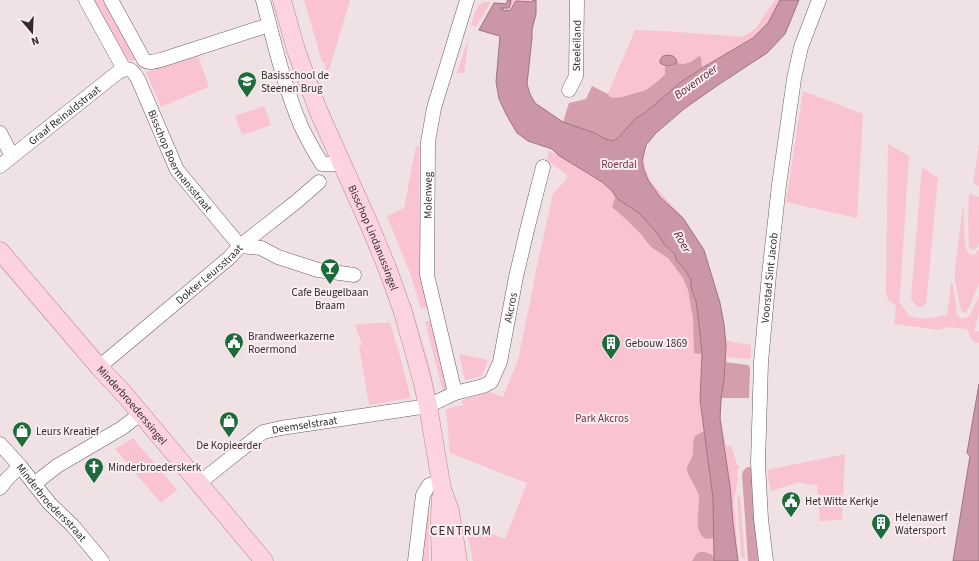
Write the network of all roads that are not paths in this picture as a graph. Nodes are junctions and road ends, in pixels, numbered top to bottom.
1 (86, 0) edge
2 (111, 0) edge
3 (262, 0) edge
4 (282, 0) edge
5 (467, 0) edge
6 (577, 0) edge
7 (819, 0) edge
8 (269, 25) junction
9 (127, 69) junction
10 (569, 90) dead end
11 (0, 133) edge
12 (12, 156) junction
13 (341, 164) junction
14 (0, 166) edge
15 (543, 166) dead end
16 (319, 182) dead end
17 (240, 246) junction
18 (0, 251) edge
19 (354, 275) dead end
20 (99, 367) junction
21 (455, 393) junction
22 (423, 407) junction
23 (140, 414) junction
24 (0, 444) edge
25 (20, 466) junction
26 (199, 483) junction
27 (34, 484) junction
28 (441, 486) junction
29 (0, 488) edge
30 (102, 561) edge
31 (264, 561) edge
32 (415, 561) edge
33 (442, 561) edge
34 (458, 561) edge
35 (766, 561) edge

1 - 9 street, Bisschop Boermansstraat
2 - 8 street
3 - 8 street
4 - 13 main road, Bisschop Lindanussingel
5 - 21 street, Molenweg
6 - 10 street, Steeleiland
7 - 35 street, Voorstad Sint Jacob
8 - 13 street
9 - 12 street, Graaf Reinaldstraat
9 - 17 street, Bisschop Boermansstraat
11 - 12 street
12 - 14 street, Graaf Reinaldstraat
13 - 22 main road, Bisschop Lindanussingel
15 - 21 street, Akcros
16 - 17 street, Dokter Leursstraat
17 - 19 street
17 - 20 street, Dokter Leursstraat
18 - 20 main road, Minderbroederssingel
20 - 23 main road, Minderbroederssingel
21 - 22 street, Akcros
22 - 26 street, Deemselstraat
22 - 28 main road, Bisschop Lindanussingel
23 - 26 main road, Minderbroederssingel
23 - 27 street
24 - 25 street, Minderbroedersstraat
25 - 27 street, Minderbroedersstraat
25 - 29 street
26 - 31 main road, Minderbroederssingel
27 - 30 street, Minderbroedersstraat
28 - 32 street
28 - 33 main road, Bisschop Lindanussingel
28 - 34 main road, Bisschop Lindanussingel

